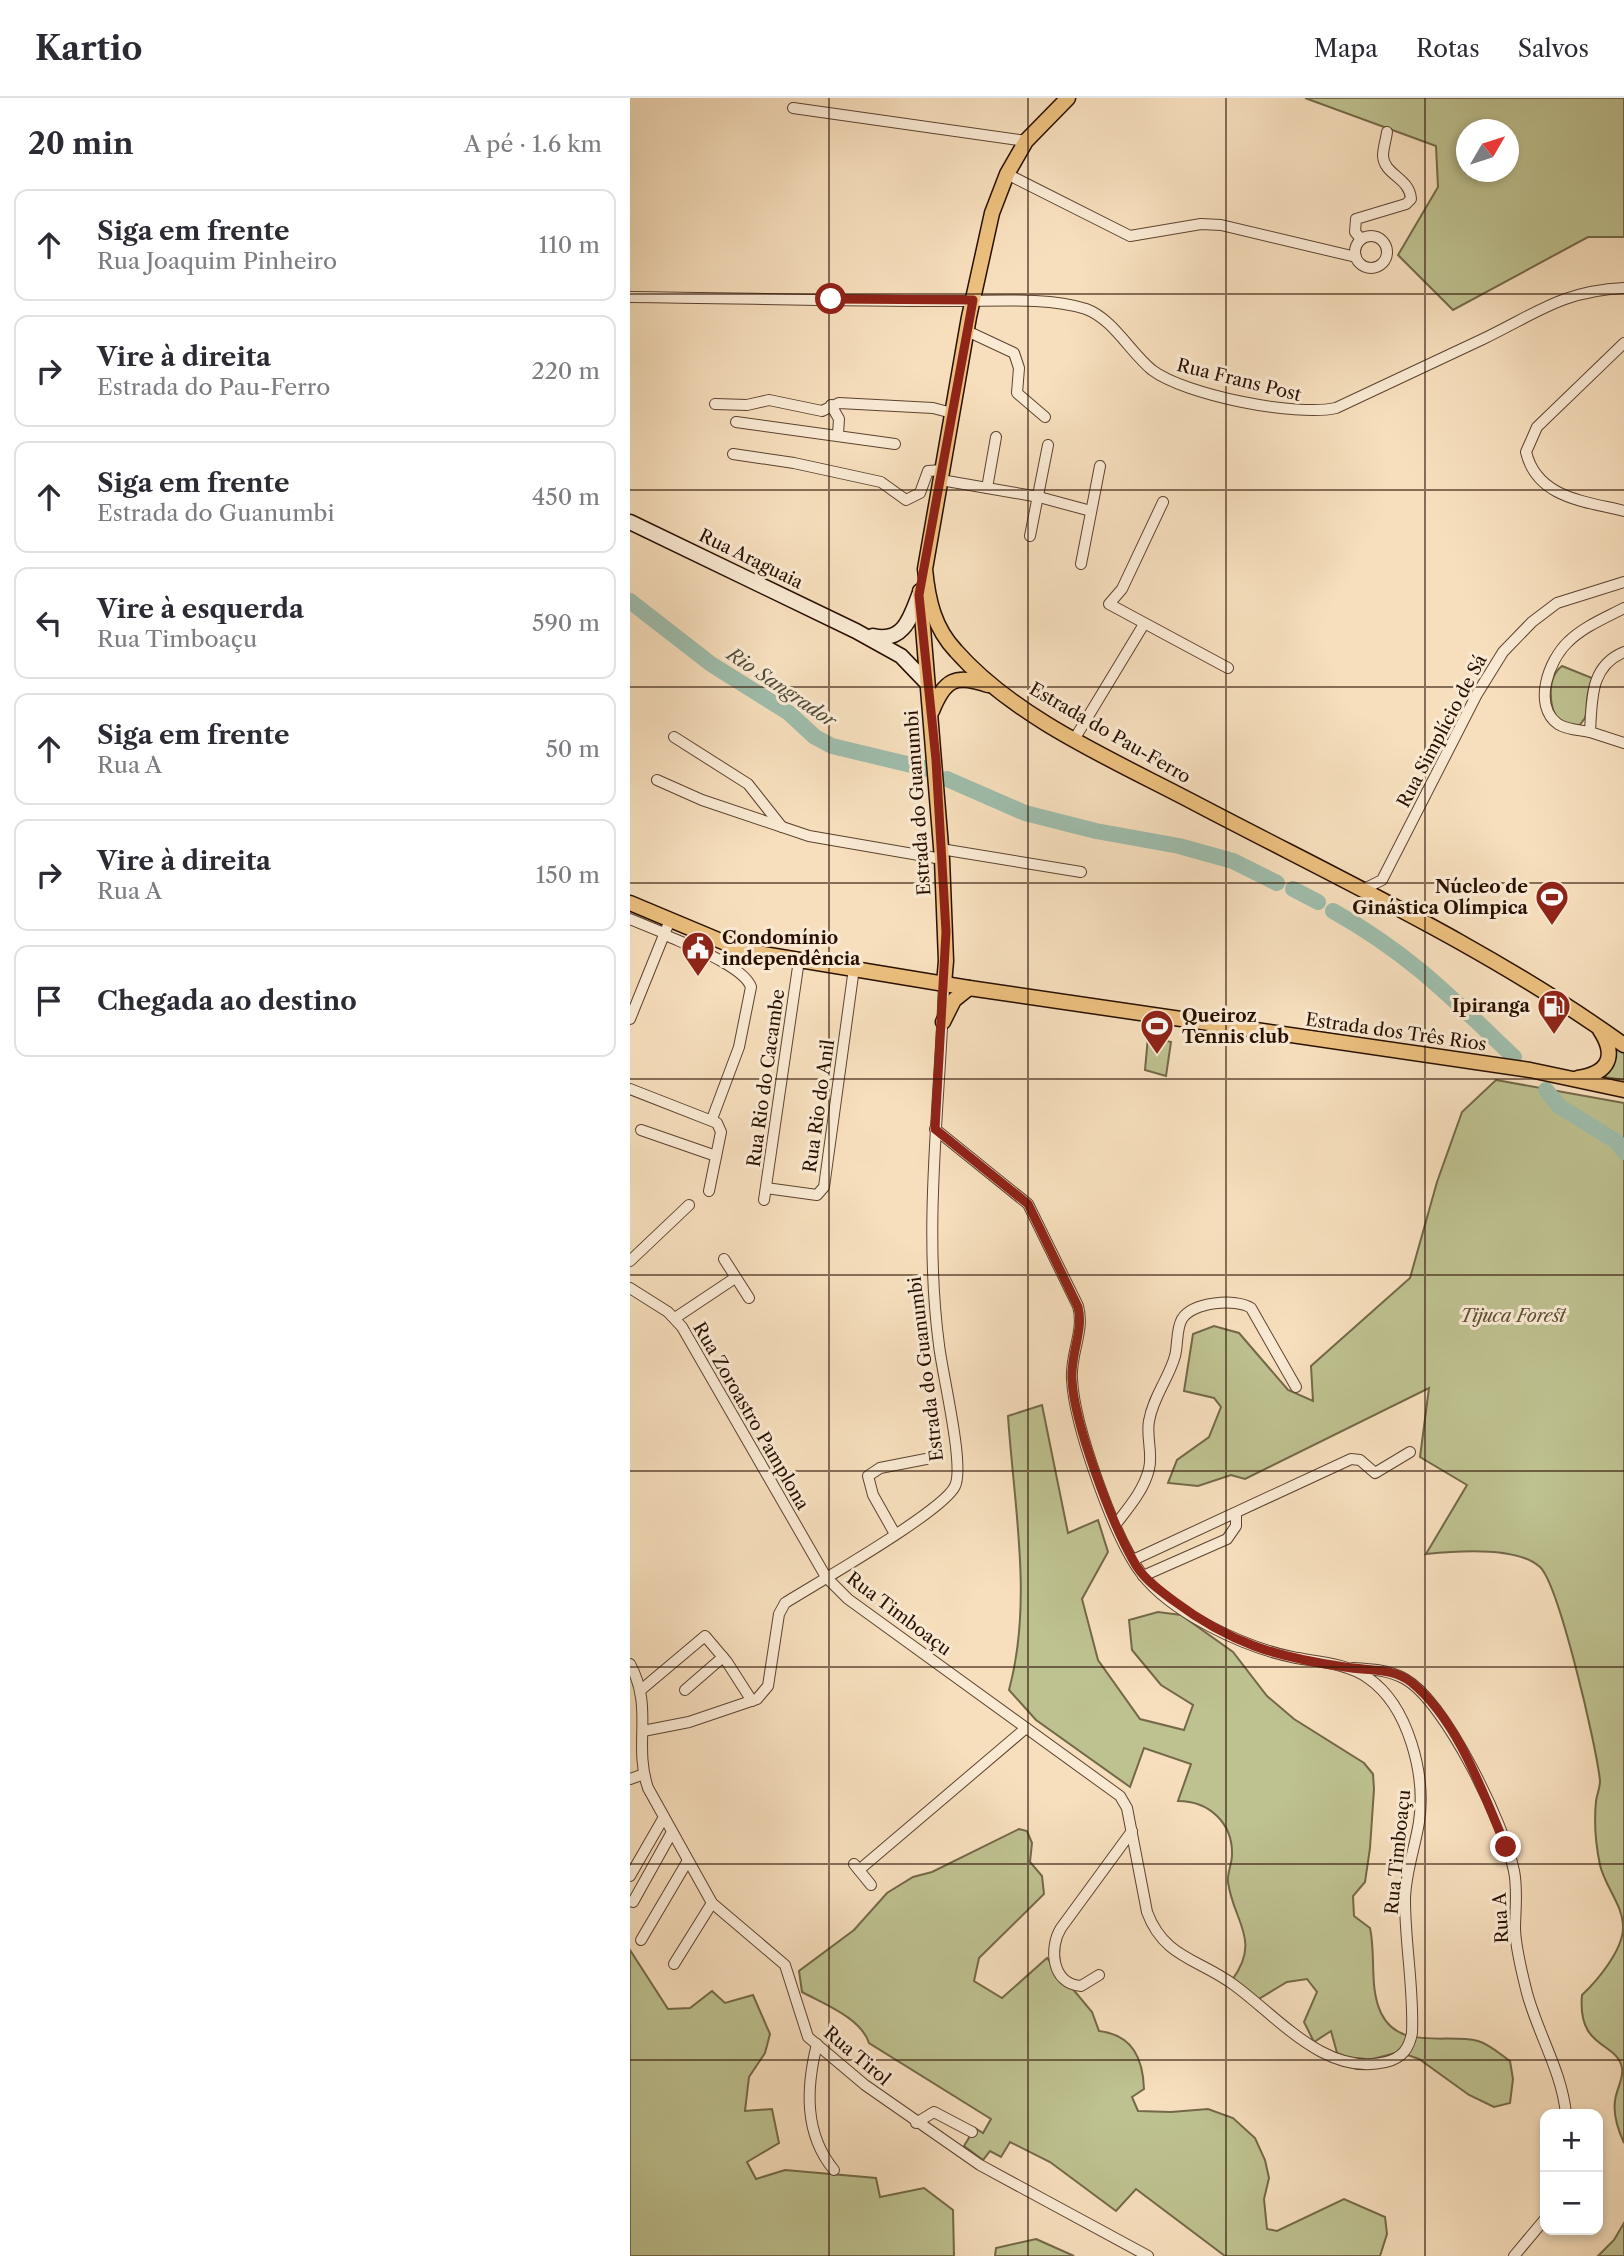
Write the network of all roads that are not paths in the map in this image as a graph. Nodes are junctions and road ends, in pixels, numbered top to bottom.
1 (1068, 98) edge
2 (793, 108) dead end
3 (1387, 132) dead end
4 (1026, 141) junction
5 (1007, 174) junction
6 (1361, 239) junction
7 (1356, 257) junction
8 (1624, 288) edge
9 (630, 297) edge
10 (973, 300) junction
11 (967, 331) junction
12 (1624, 343) edge
13 (715, 404) dead end
14 (831, 405) junction
15 (952, 412) junction
16 (1045, 417) dead end
17 (736, 422) dead end
18 (838, 434) junction
19 (996, 437) dead end
20 (895, 444) dead end
21 (1048, 445) dead end
22 (733, 454) dead end
23 (1100, 466) dead end
24 (942, 475) junction
25 (987, 488) junction
26 (1038, 497) junction
27 (1163, 502) dead end
28 (1091, 511) junction
29 (1624, 511) edge
30 (630, 522) edge
31 (1030, 536) dead end
32 (1081, 564) dead end
33 (925, 569) junction
34 (1624, 582) edge
35 (919, 595) junction
36 (1624, 608) edge
37 (1144, 624) junction
38 (856, 631) junction
39 (1624, 652) edge
40 (1228, 668) dead end
41 (926, 682) junction
42 (993, 687) junction
43 (932, 712) junction
44 (1590, 732) junction
45 (674, 737) dead end
46 (1074, 738) junction
47 (1624, 743) edge
48 (657, 780) dead end
49 (782, 827) junction
50 (942, 854) junction
51 (1081, 872) dead end
52 (1382, 880) junction
53 (1362, 891) junction
54 (630, 903) edge
55 (1386, 904) junction
56 (630, 919) edge
57 (668, 930) junction
58 (735, 947) junction
59 (799, 960) junction
60 (946, 961) junction
61 (854, 968) junction
62 (730, 970) junction
63 (906, 977) junction
64 (944, 984) junction
65 (973, 988) junction
66 (630, 1019) edge
67 (943, 1022) junction
68 (1598, 1027) junction
69 (1624, 1045) edge
70 (1573, 1079) junction
71 (630, 1089) edge
72 (1624, 1090) edge
73 (712, 1119) junction
74 (935, 1129) junction
75 (641, 1130) dead end
76 (716, 1156) junction
77 (766, 1188) junction
78 (709, 1191) dead end
79 (764, 1200) dead end
80 (689, 1205) dead end
81 (724, 1259) dead end
82 (630, 1261) edge
83 (735, 1278) junction
84 (630, 1288) edge
85 (749, 1298) dead end
86 (675, 1318) junction
87 (1296, 1387) dead end
88 (1410, 1452) dead end
89 (926, 1459) dead end
90 (1236, 1514) junction
91 (1116, 1524) junction
92 (895, 1534) junction
93 (1133, 1560) junction
94 (1143, 1576) junction
95 (827, 1577) junction
96 (723, 1657) junction
97 (630, 1664) edge
98 (1346, 1668) junction
99 (642, 1689) junction
100 (685, 1690) dead end
101 (752, 1701) junction
102 (1026, 1728) junction
103 (643, 1731) junction
104 (644, 1774) junction
105 (630, 1779) edge
106 (664, 1817) junction
107 (1132, 1830) junction
108 (672, 1832) junction
109 (687, 1862) junction
110 (630, 1876) edge
111 (872, 1885) dead end
112 (633, 1902) dead end
113 (712, 1903) junction
114 (641, 1940) dead end
115 (674, 1964) dead end
116 (1099, 1975) dead end
117 (817, 2044) junction
118 (1565, 2109) edge
119 (916, 2123) junction
120 (972, 2132) dead end
121 (834, 2170) dead end
122 (1540, 2226) edge
123 (1148, 2256) edge
124 (1514, 2256) edge

1 - 4 main road, Estrada do Pau-Ferro
2 - 4 street
3 - 6 street
4 - 5 main road, Estrada do Pau-Ferro
5 - 7 street
5 - 10 main road, Estrada do Pau-Ferro
6 - 7 street
6 - 7 street
8 - 10 street, Rua Frans Post
9 - 10 street, Rua Frans Post
10 - 11 main road, Estrada do Pau-Ferro
11 - 15 main road, Estrada do Pau-Ferro
11 - 16 street
12 - 29 street
13 - 14 street
14 - 15 street
14 - 18 street
15 - 24 main road, Estrada do Pau-Ferro
17 - 18 street
18 - 20 street
19 - 25 street
21 - 26 street
22 - 24 street
23 - 28 street
24 - 25 street
24 - 33 main road, Estrada do Pau-Ferro
25 - 26 street
26 - 28 street
26 - 31 street
27 - 37 street
28 - 32 street
30 - 38 street, Rua Araguaia
33 - 35 main road, Estrada do Guanumbi
33 - 42 main road, Estrada do Pau-Ferro
34 - 52 street, Rua Simplício de Sá
35 - 38 street, Rua Araguaia
35 - 41 main road, Estrada do Guanumbi
36 - 44 street
37 - 40 street
37 - 46 street
38 - 41 street, Rua Araguaia
39 - 44 street
41 - 43 main road, Estrada do Guanumbi
42 - 43 main road
42 - 46 main road, Estrada do Pau-Ferro
43 - 50 main road, Estrada do Guanumbi
44 - 47 street
45 - 49 street
46 - 53 main road, Estrada do Pau-Ferro
48 - 49 street
49 - 50 street
50 - 51 street
50 - 60 main road, Estrada do Guanumbi
52 - 53 street
52 - 55 street
53 - 55 main road, Estrada do Pau-Ferro
54 - 57 main road, Estrada dos Três Rios
55 - 68 main road, Estrada do Pau-Ferro
56 - 57 street
57 - 58 main road, Estrada dos Três Rios
57 - 62 street
57 - 66 street
58 - 59 main road, Estrada dos Três Rios
58 - 62 street
59 - 61 main road, Estrada dos Três Rios
59 - 77 street, Rua Rio do Cacambe
60 - 63 main road
60 - 64 main road, Estrada do Guanumbi
60 - 65 main road
61 - 63 main road, Estrada dos Três Rios
61 - 77 street, Rua Rio do Anil
62 - 73 street
63 - 64 main road, Estrada dos Três Rios
64 - 65 main road, Estrada dos Três Rios
64 - 67 street, Estrada do Guanumbi
65 - 67 main road
65 - 70 main road, Estrada dos Três Rios
67 - 74 street, Estrada do Guanumbi
68 - 69 main road, Estrada do Pau-Ferro
68 - 70 main road
70 - 72 main road, Estrada dos Três Rios
71 - 73 street
73 - 76 street
74 - 91 street, Rua Timboaçu
74 - 92 street, Estrada do Guanumbi
75 - 76 street
76 - 78 street
77 - 79 street, Rua Rio do Cacambe
80 - 82 street
81 - 83 street
83 - 85 street
83 - 86 street
84 - 86 street, Rua Zoroastro Pamplona
86 - 95 street, Rua Zoroastro Pamplona
87 - 91 street
88 - 90 street
89 - 92 street
90 - 93 street
90 - 94 street
91 - 93 street, Rua Timboaçu
92 - 95 street, Estrada do Guanumbi
93 - 94 street, Rua Timboaçu
94 - 98 street, Rua Timboaçu
95 - 101 street, Estrada do Guanumbi
95 - 102 street, Rua Timboaçu
96 - 99 street
96 - 100 street
96 - 101 street
97 - 99 street, Rua Tirol
98 - 107 street, Rua Timboaçu
98 - 118 street, Rua A
99 - 103 street, Rua Tirol
101 - 103 street
102 - 107 street, Rua Timboaçu
102 - 111 street
103 - 104 street, Rua Tirol
104 - 105 street
104 - 106 street, Rua Tirol
106 - 108 street, Rua Tirol
106 - 110 street
107 - 116 street
108 - 109 street, Rua Tirol
108 - 112 street
109 - 113 street, Rua Tirol
109 - 114 street
113 - 115 street
113 - 117 street, Rua Tirol
117 - 119 street, Rua Tirol
117 - 121 street
119 - 120 street
119 - 123 street, Rua Tirol
122 - 124 street

